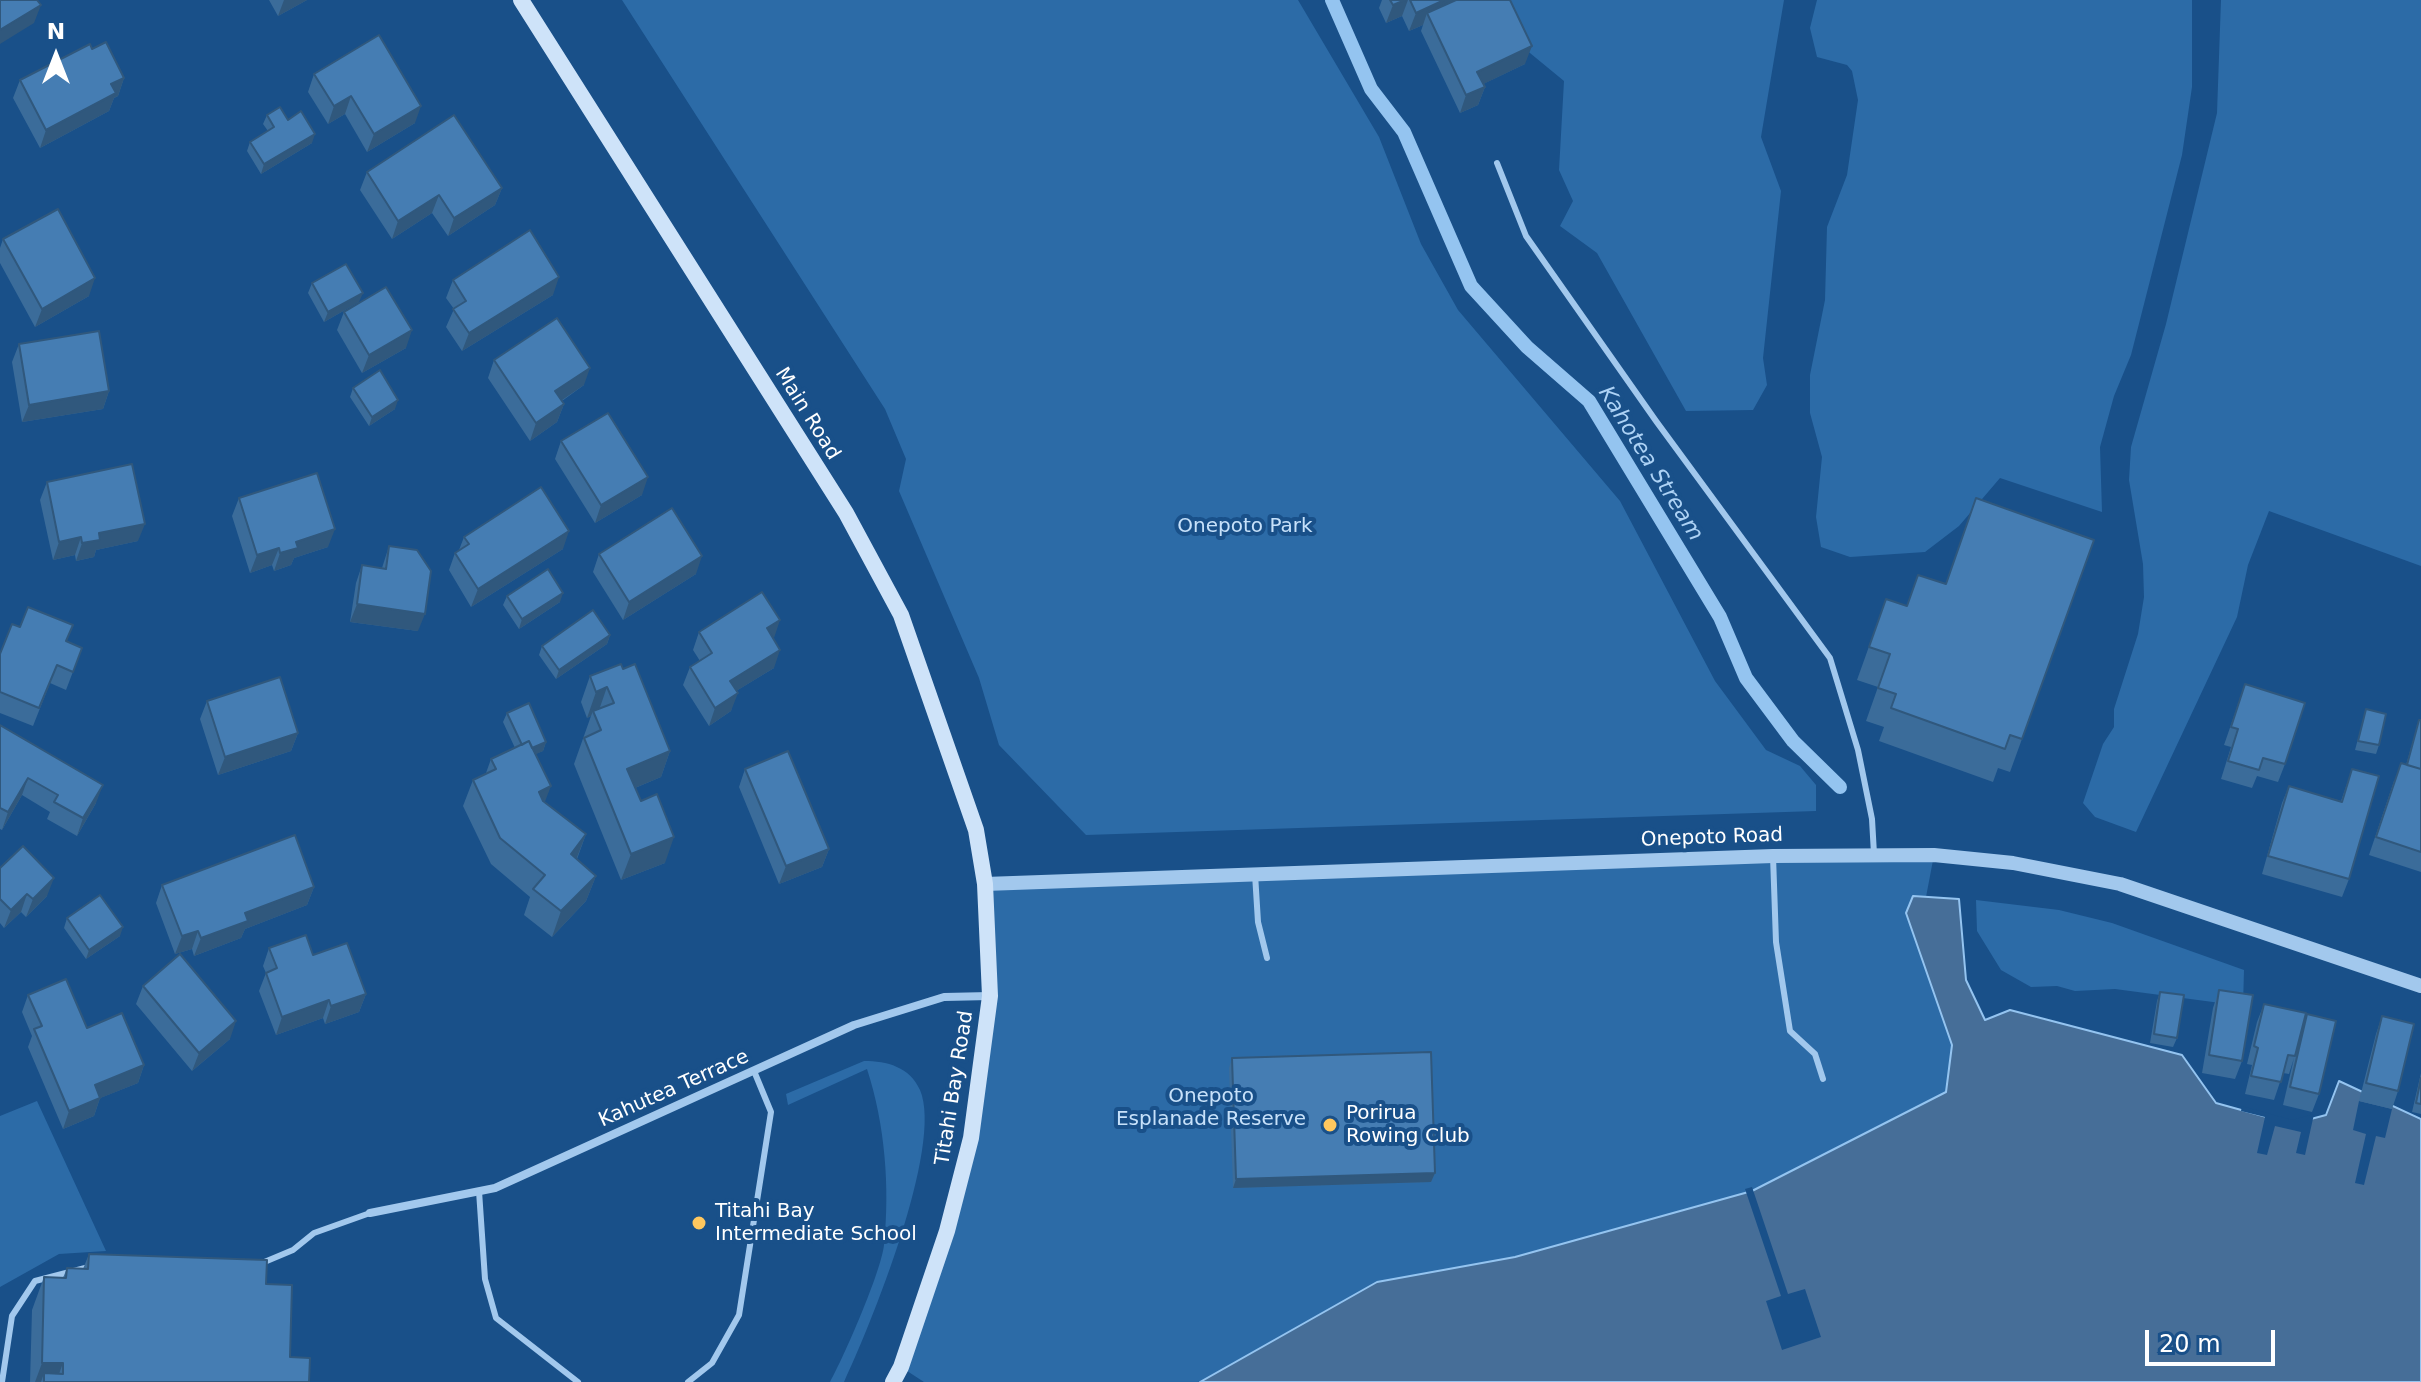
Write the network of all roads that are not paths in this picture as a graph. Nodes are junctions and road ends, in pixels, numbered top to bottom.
1 (521, 0) edge
2 (1497, 163) dead end
3 (1874, 854) junction
4 (1773, 856) junction
5 (1255, 874) junction
6 (985, 884) junction
7 (1267, 958) dead end
8 (2421, 986) edge
9 (990, 996) junction
10 (754, 1071) junction
11 (1823, 1079) dead end
12 (479, 1191) junction
13 (370, 1213) joint
14 (256, 1266) edge
15 (98, 1268) edge
16 (2, 1382) edge
17 (578, 1382) edge
18 (688, 1382) edge
19 (893, 1382) edge

1 - 6 main road, Main Road
2 - 3 lane
3 - 4 street, Onepoto Road
3 - 8 street, Onepoto Road
4 - 5 street, Onepoto Road
4 - 11 lane
5 - 6 street, Onepoto Road
5 - 7 lane
6 - 9 main road, Titahi Bay Road
9 - 10 street, Kahutea Terrace
9 - 19 main road, Titahi Bay Road
10 - 12 street, Kahutea Terrace
10 - 18 lane
12 - 13 street, Kahutea Terrace
12 - 17 lane
13 - 14 lane
15 - 16 lane

